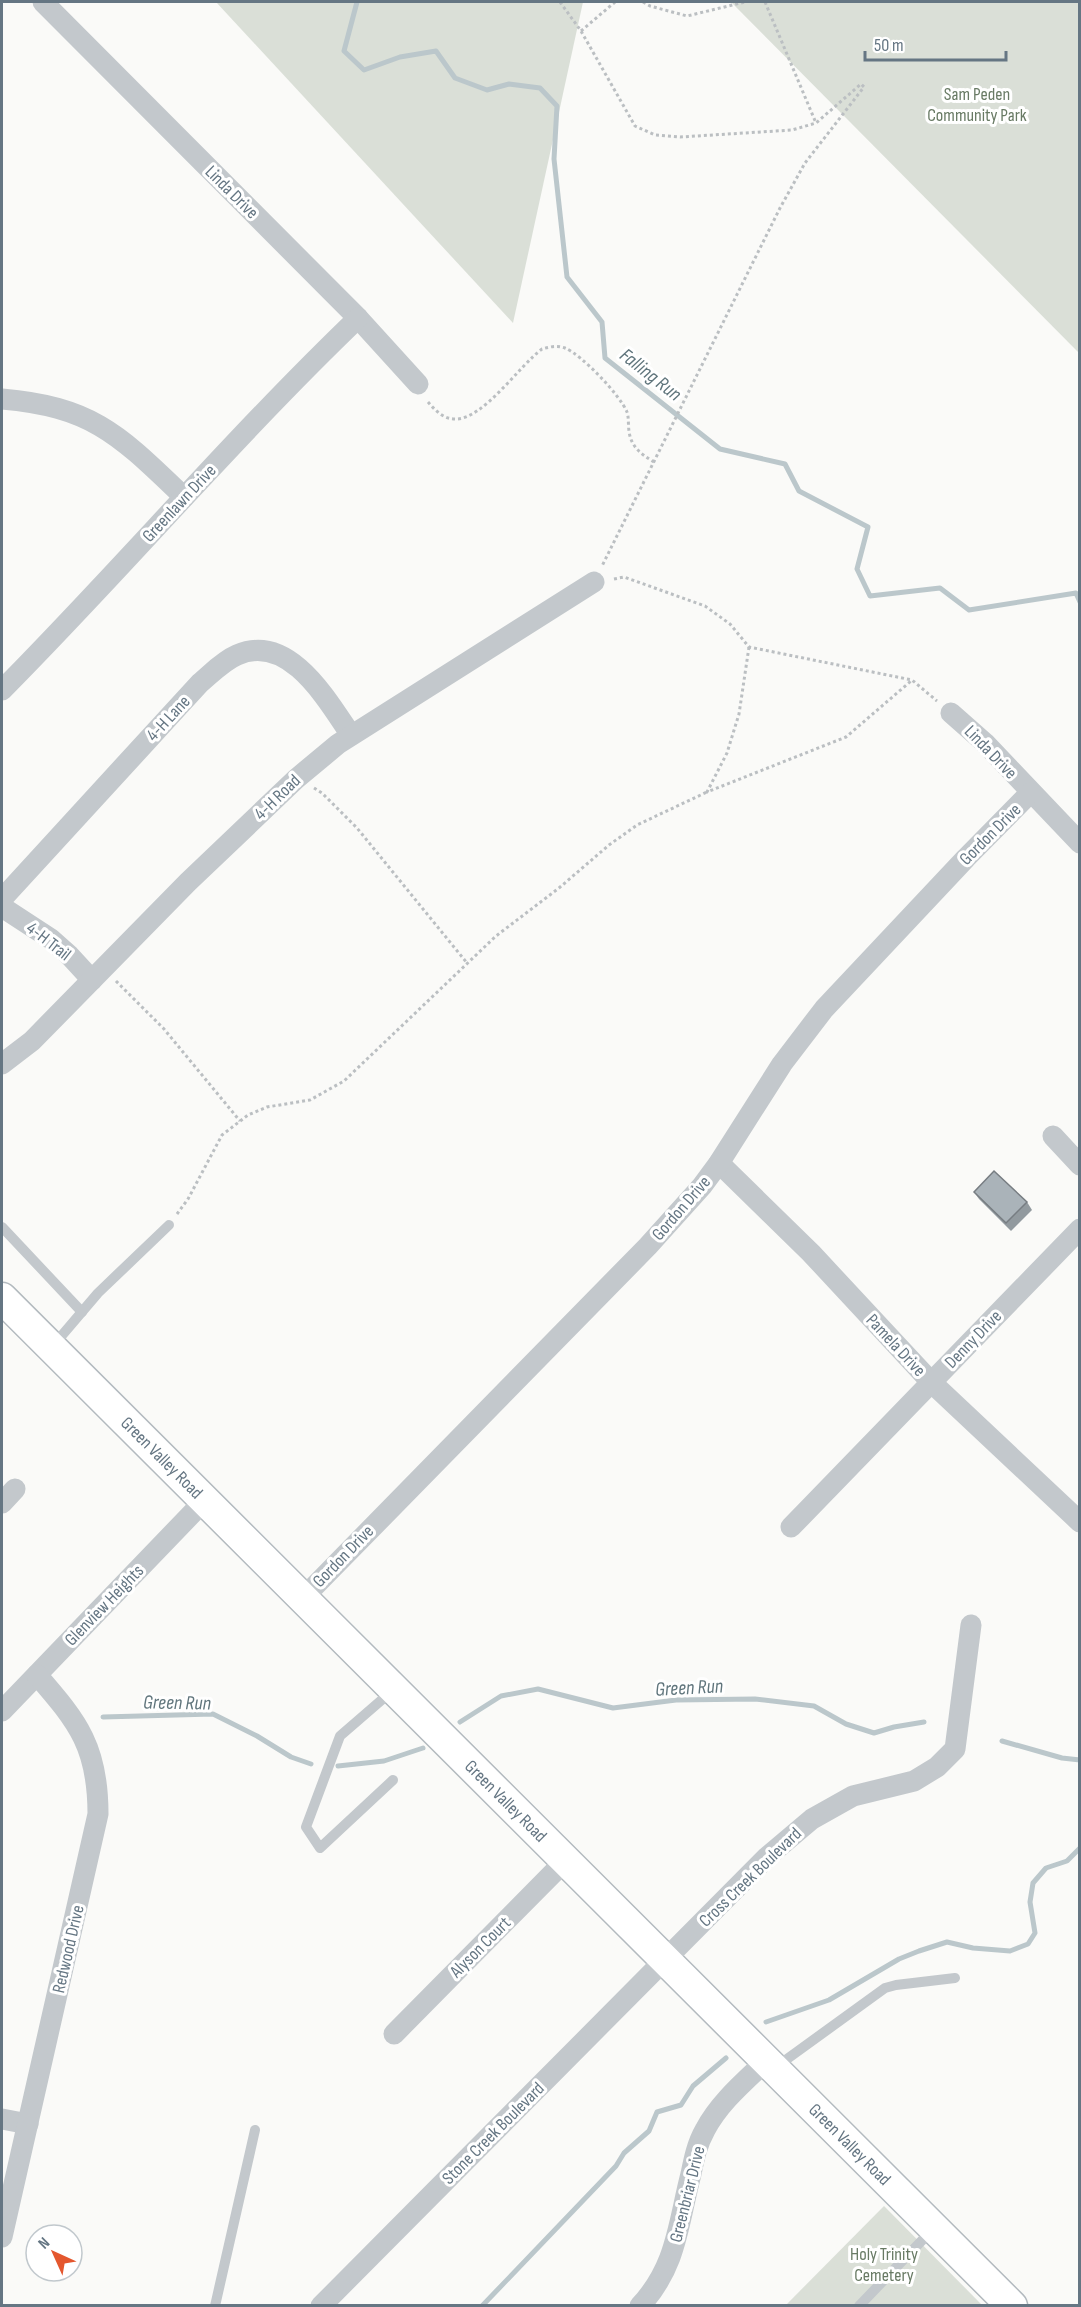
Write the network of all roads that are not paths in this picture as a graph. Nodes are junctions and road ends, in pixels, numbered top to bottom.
1 (43, 2) edge
2 (358, 318) junction
3 (418, 384) road end
4 (2, 399) edge
5 (184, 497) junction
6 (594, 582) road end
7 (2, 690) edge
8 (951, 713) road end
9 (351, 735) junction
10 (1030, 793) junction
11 (1080, 843) edge
12 (2, 899) edge
13 (2, 907) edge
14 (92, 980) junction
15 (2, 1064) edge
16 (1053, 1136) dead end
17 (719, 1163) junction
18 (1080, 1165) edge
19 (169, 1225) road end
20 (2, 1227) edge
21 (1080, 1229) edge
22 (2, 1298) edge
23 (82, 1312) junction
24 (52, 1348) junction
25 (931, 1382) junction
26 (205, 1500) junction
27 (1080, 1522) edge
28 (791, 1527) dead end
29 (303, 1598) junction
30 (971, 1625) dead end
31 (37, 1675) junction
32 (394, 1689) junction
33 (2, 1711) edge
34 (393, 1780) dead end
35 (566, 1860) junction
36 (664, 1960) junction
37 (955, 1978) dead end
38 (394, 2034) dead end
39 (770, 2065) junction
40 (2, 2119) edge
41 (28, 2124) junction
42 (255, 2130) dead end
43 (933, 2228) junction
44 (2, 2237) edge
45 (215, 2306) edge
46 (321, 2306) edge
47 (640, 2306) edge
48 (860, 2306) edge
49 (1012, 2306) edge

1 - 2 street, Linda Drive
2 - 3 street, Linda Drive
2 - 5 street, Greenlawn Drive
4 - 5 street
5 - 7 street, Greenlawn Drive
6 - 9 street, 4-H Road
8 - 10 street, Linda Drive
9 - 12 street, 4-H Lane
9 - 14 street, 4-H Road
10 - 11 street, Linda Drive
10 - 17 street, Gordon Drive
13 - 14 street, 4-H Trail
14 - 15 street, 4-H Road
16 - 18 street
17 - 25 street, Pamela Drive
17 - 29 street, Gordon Drive
19 - 23 lane
20 - 23 lane
21 - 25 street, Denny Drive
22 - 24 street, Green Valley Road
23 - 24 lane
24 - 26 street, Green Valley Road
25 - 27 street, Pamela Drive
25 - 28 street, Denny Drive
26 - 29 street, Green Valley Road
26 - 31 street, Glenview Heights
29 - 32 street, Green Valley Road
30 - 36 street, Cross Creek Boulevard
31 - 33 street, Glenview Heights
31 - 41 street, Redwood Drive
32 - 34 lane
32 - 35 street, Green Valley Road
35 - 36 street, Green Valley Road
35 - 38 street, Alyson Court
36 - 39 street, Green Valley Road
36 - 46 street, Stone Creek Boulevard
37 - 39 lane
39 - 43 street, Green Valley Road
39 - 47 street, Greenbriar Drive
40 - 41 street
41 - 44 street, Redwood Drive
42 - 45 lane
43 - 48 lane
43 - 49 street, Green Valley Road

